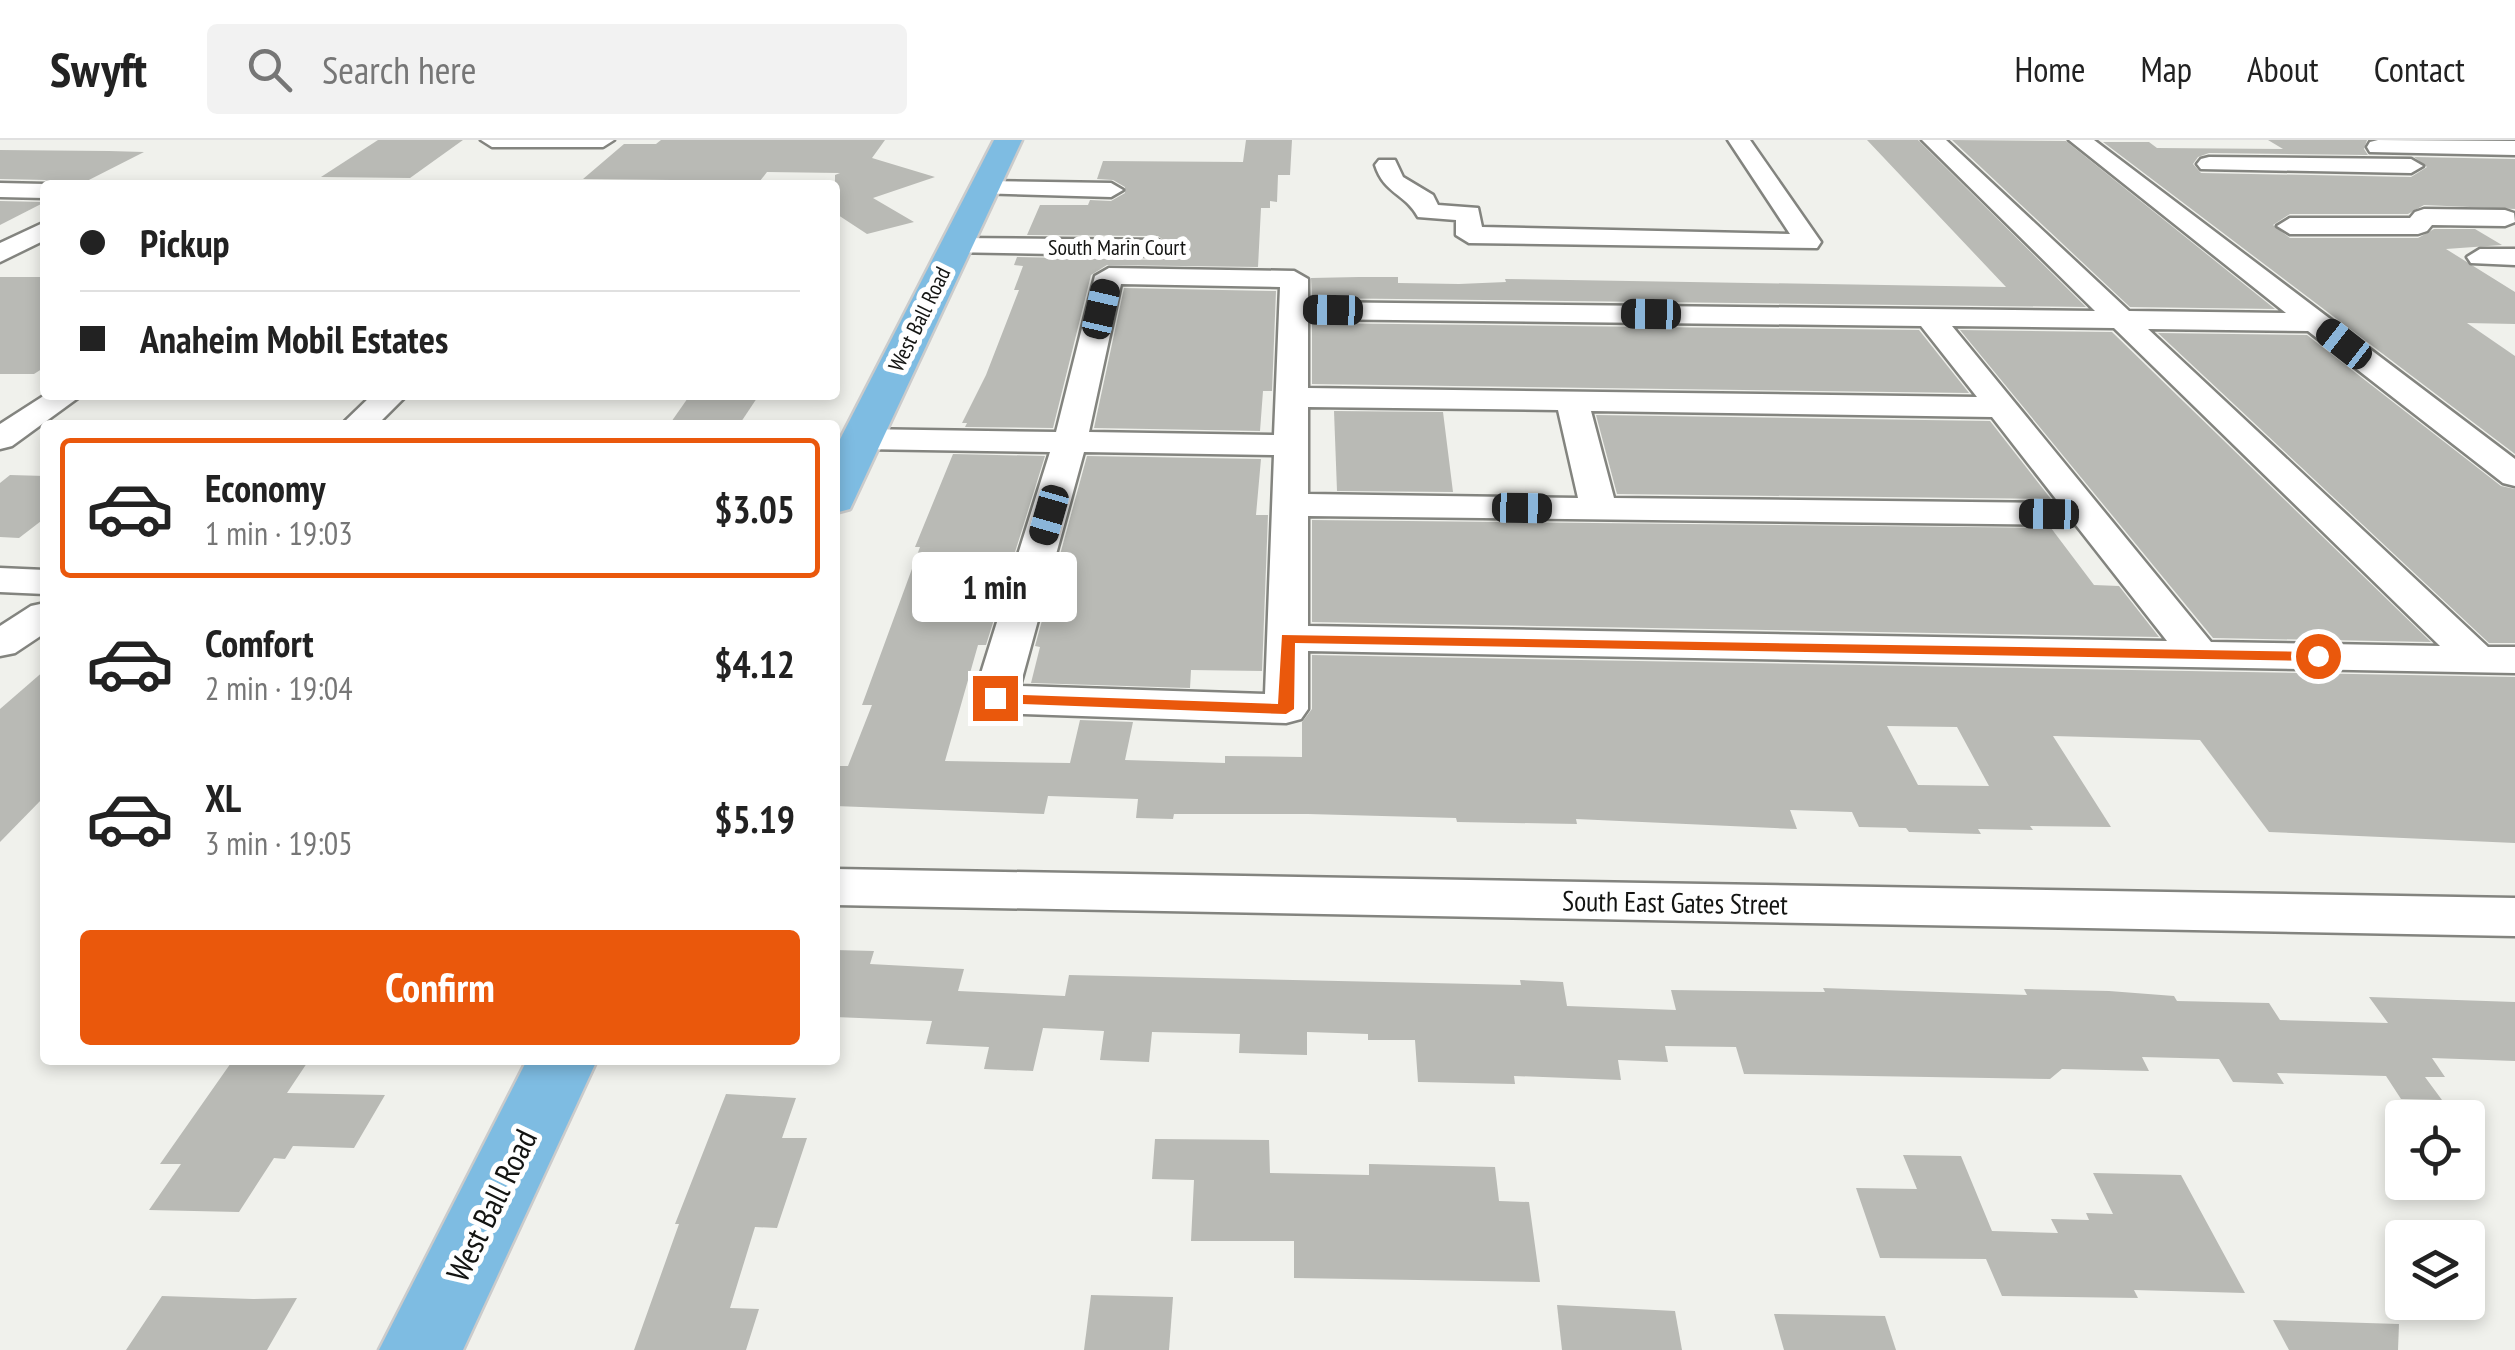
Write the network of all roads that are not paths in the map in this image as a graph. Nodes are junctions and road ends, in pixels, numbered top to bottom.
1 (492, 140) edge
2 (604, 140) edge
3 (1008, 140) edge
4 (1739, 140) edge
5 (1933, 140) edge
6 (2080, 140) edge
7 (2371, 144) edge
8 (2515, 148) edge
9 (2208, 164) dead end
10 (1386, 165) dead end
11 (2515, 172) edge
12 (2420, 178) junction
13 (984, 188) junction
14 (0, 190) edge
15 (1111, 190) dead end
16 (40, 191) edge
17 (2511, 221) edge
18 (2290, 226) dead end
19 (40, 233) edge
20 (955, 246) junction
21 (1188, 248) dead end
22 (0, 254) edge
23 (2480, 256) dead end
24 (2515, 257) edge
25 (1294, 294) junction
26 (1930, 318) junction
27 (2122, 320) junction
28 (2315, 322) junction
29 (1292, 397) junction
30 (58, 400) edge
31 (386, 400) edge
32 (1572, 401) junction
33 (2000, 406) junction
34 (364, 420) edge
35 (0, 439) edge
36 (1070, 441) junction
37 (1291, 445) junction
38 (848, 456) edge
39 (2515, 476) edge
40 (840, 483) edge
41 (1290, 505) junction
42 (1599, 509) junction
43 (2087, 514) junction
44 (0, 580) edge
45 (40, 582) edge
46 (40, 618) edge
47 (1287, 638) junction
48 (0, 644) edge
49 (2199, 654) junction
50 (2496, 660) edge
51 (840, 886) edge
52 (2515, 917) edge
53 (560, 1065) edge
54 (420, 1350) edge

1 - 2 street
3 - 13 main road, West Ball Road
4 - 10 street
5 - 27 street
6 - 28 street
7 - 8 street
7 - 12 street
9 - 12 street
11 - 12 street
12 - 17 street
13 - 15 street
13 - 20 main road, West Ball Road
14 - 16 street
17 - 18 street
19 - 22 street
20 - 21 street, South Marin Court
20 - 38 main road, West Ball Road
23 - 24 street
25 - 26 street
25 - 29 street
25 - 36 street
26 - 27 street
26 - 33 street
27 - 28 street
27 - 50 street
28 - 39 street
29 - 32 street
29 - 37 street
30 - 35 street
31 - 34 street
32 - 33 street
32 - 42 street
33 - 43 street
36 - 37 street
36 - 38 street
36 - 47 street
37 - 41 street
38 - 40 main road, West Ball Road
41 - 42 street
41 - 47 street
42 - 43 street
43 - 49 street
44 - 45 street
46 - 48 street
47 - 49 street
49 - 50 street
51 - 52 street, South East Gates Street
53 - 54 main road, West Ball Road

